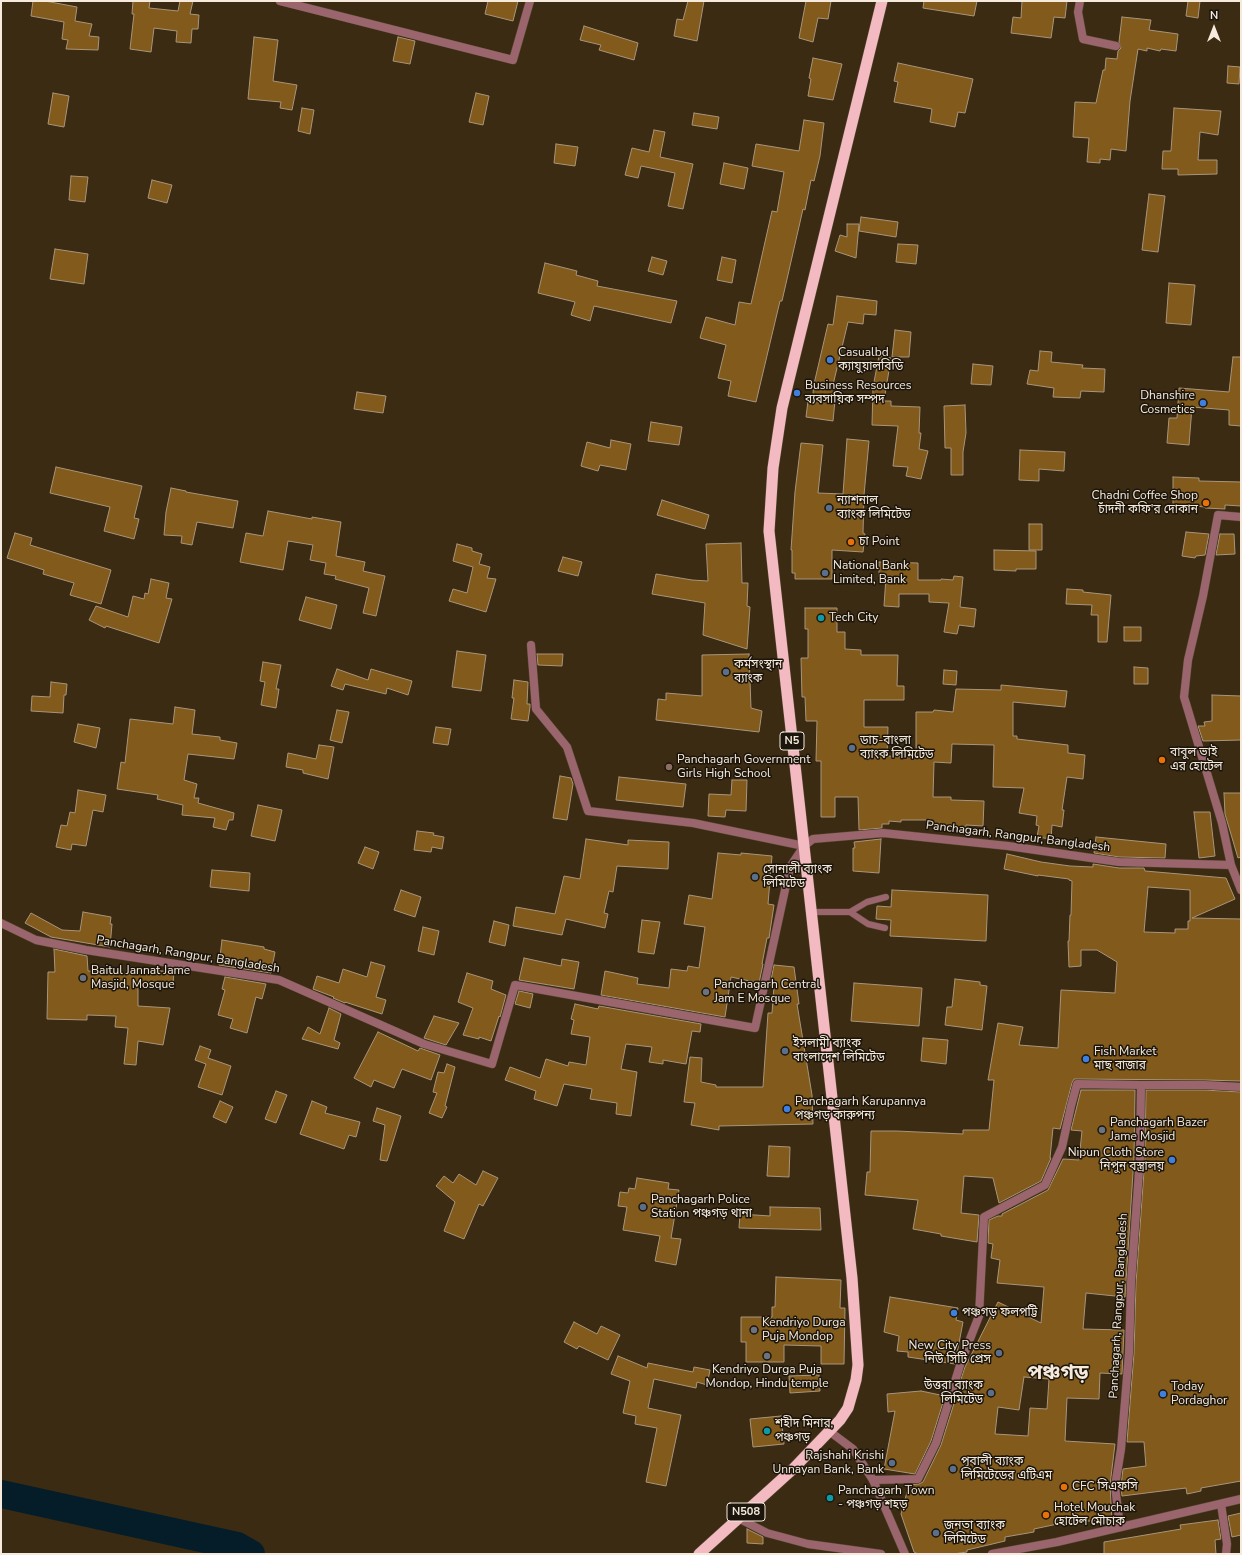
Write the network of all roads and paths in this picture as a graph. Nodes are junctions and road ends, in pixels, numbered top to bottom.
1 (280, 1) edge
2 (530, 1) edge
3 (882, 1) edge
4 (1080, 1) edge
5 (1116, 46) dead end
6 (1241, 517) edge
7 (531, 645) dead end
8 (804, 846) junction
9 (1231, 865) junction
10 (1241, 890) edge
11 (886, 897) dead end
12 (812, 912) junction
13 (850, 912) junction
14 (1, 923) edge
15 (885, 928) dead end
16 (1141, 1085) junction
17 (1241, 1086) edge
18 (829, 1431) junction
19 (793, 1469) joint
20 (873, 1480) junction
21 (1241, 1499) edge
22 (1221, 1504) junction
23 (738, 1518) junction
24 (1120, 1527) junction
25 (698, 1554) edge
26 (881, 1554) edge
27 (905, 1554) edge
28 (992, 1554) edge
29 (1226, 1554) edge

1 - 2 street
3 - 8 highway, N5
4 - 5 street
6 - 9 street
7 - 8 street
8 - 9 street, Panchagarh, Rangpur, Bangladesh
8 - 12 highway, N5
8 - 14 street, Panchagarh, Rangpur, Bangladesh
9 - 10 street
11 - 13 lane
12 - 13 lane
12 - 18 highway, N5
13 - 15 lane
16 - 17 street
16 - 20 street
16 - 24 street, Panchagarh, Rangpur, Bangladesh
18 - 19 highway, N5
18 - 20 street
19 - 23 highway, N508
20 - 27 street
21 - 22 street
22 - 24 street
22 - 29 street
23 - 25 highway, N508
23 - 26 street
24 - 28 street

